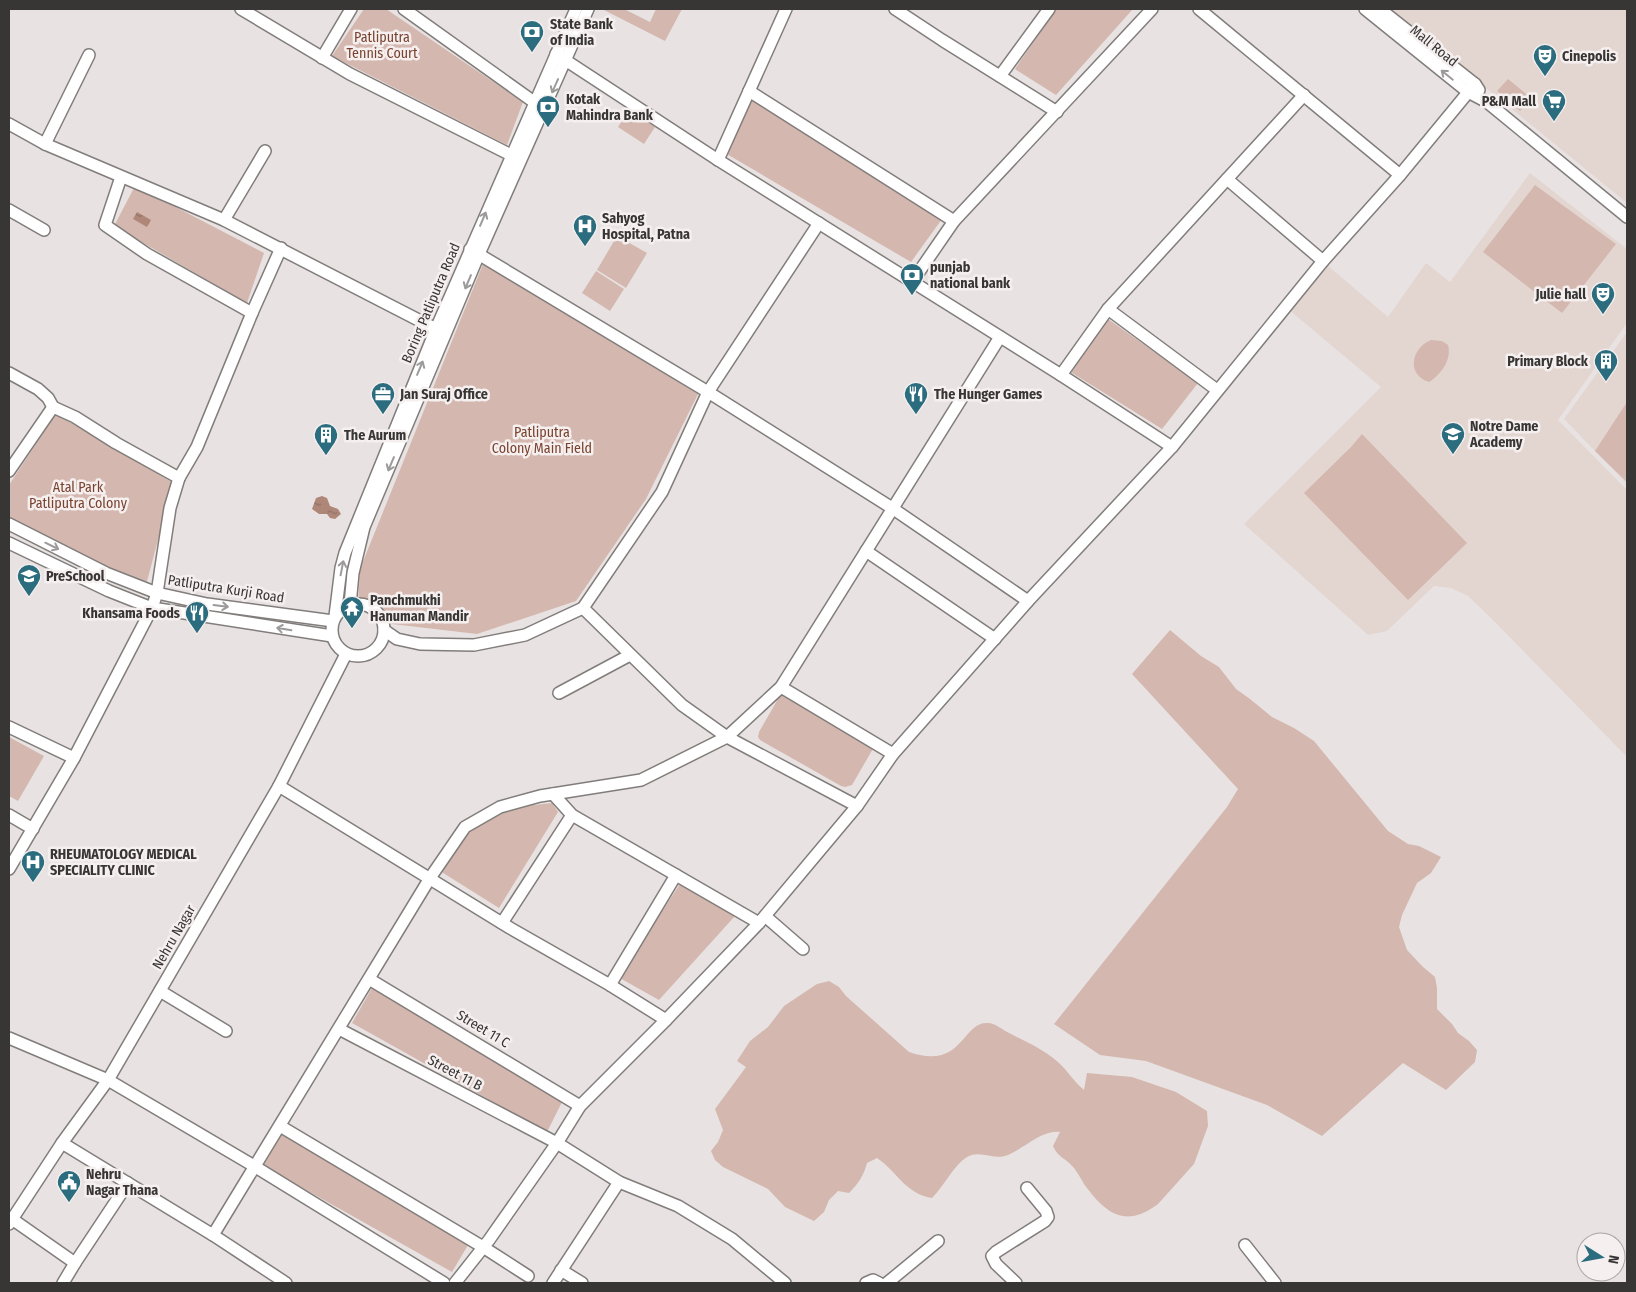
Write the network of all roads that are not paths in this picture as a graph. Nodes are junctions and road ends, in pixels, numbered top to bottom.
1 (351, 9) edge
2 (404, 9) edge
3 (576, 9) edge
4 (588, 9) edge
5 (786, 9) edge
6 (896, 9) edge
7 (1049, 9) edge
8 (1152, 9) edge
9 (1199, 9) edge
10 (1365, 9) edge
11 (1380, 9) edge
12 (241, 10) edge
13 (89, 55) dead end
14 (322, 58) junction
15 (561, 58) junction
16 (1000, 76) junction
17 (1471, 88) junction
18 (749, 91) junction
19 (1304, 95) junction
20 (534, 102) junction
21 (1057, 112) junction
22 (9, 124) edge
23 (45, 144) junction
24 (265, 151) dead end
25 (511, 155) junction
26 (718, 160) junction
27 (1400, 175) junction
28 (121, 177) junction
29 (1227, 179) junction
30 (9, 210) edge
31 (1627, 217) edge
32 (224, 220) junction
33 (954, 221) junction
34 (819, 224) junction
35 (44, 230) dead end
36 (281, 248) junction
37 (475, 252) junction
38 (1323, 261) junction
39 (912, 282) junction
40 (1108, 309) junction
41 (252, 313) junction
42 (436, 330) junction
43 (1000, 337) junction
44 (9, 373) edge
45 (1061, 376) junction
46 (1217, 390) junction
47 (708, 392) junction
48 (53, 407) junction
49 (394, 442) junction
50 (1172, 447) junction
51 (9, 471) edge
52 (179, 478) junction
53 (892, 508) junction
54 (9, 524) edge
55 (9, 543) edge
56 (866, 551) junction
57 (157, 593) junction
58 (1028, 601) junction
59 (350, 605) junction
60 (152, 608) junction
61 (582, 608) junction
62 (334, 619) junction
63 (384, 630) junction
64 (332, 636) junction
65 (995, 639) junction
66 (346, 654) junction
67 (630, 655) junction
68 (782, 687) junction
69 (559, 693) dead end
70 (9, 727) edge
71 (726, 737) junction
72 (893, 754) junction
73 (74, 758) junction
74 (279, 786) junction
75 (553, 794) junction
76 (857, 806) junction
77 (9, 815) edge
78 (572, 815) junction
79 (32, 829) junction
80 (9, 869) edge
81 (676, 875) junction
82 (430, 878) junction
83 (762, 919) junction
84 (502, 923) junction
85 (803, 950) dead end
86 (369, 980) junction
87 (610, 985) junction
88 (160, 991) junction
89 (666, 1020) junction
90 (339, 1029) junction
91 (226, 1031) dead end
92 (9, 1038) edge
93 (108, 1080) junction
94 (580, 1106) junction
95 (280, 1126) junction
96 (62, 1143) junction
97 (557, 1143) junction
98 (254, 1166) junction
99 (619, 1182) junction
100 (128, 1183) junction
101 (1027, 1188) dead end
102 (10, 1221) edge
103 (212, 1235) junction
104 (938, 1241) dead end
105 (1245, 1245) dead end
106 (483, 1247) junction
107 (75, 1263) junction
108 (561, 1270) junction
109 (528, 1276) dead end
110 (63, 1283) edge
111 (286, 1283) edge
112 (444, 1283) edge
113 (455, 1283) edge
114 (553, 1283) edge
115 (582, 1283) edge
116 (786, 1283) edge
117 (866, 1283) edge
118 (879, 1283) edge
119 (887, 1283) edge
120 (1016, 1283) edge
121 (1275, 1283) edge

1 - 14 street
2 - 20 street
3 - 15 street, Boring Patliputra Road
4 - 15 street, Boring Patliputra Road
5 - 18 street
6 - 16 street
7 - 16 street
8 - 21 street
9 - 19 street
17 -> 10 street, Mall Road
11 - 17 street
12 - 14 street
13 - 23 street
14 - 25 street
15 - 20 street, Boring Patliputra Road
15 - 26 street
15 -> 37 street, Boring Patliputra Road
16 - 21 street
17 - 27 street
17 - 31 street, Mall Road
18 - 26 street
18 - 33 street
19 - 27 street
19 - 29 street
20 - 25 street, Boring Patliputra Road
21 - 33 street
22 - 23 street
23 - 28 street
24 - 32 street
37 -> 25 street, Boring Patliputra Road
26 - 34 street
27 - 38 street
28 - 32 street
28 - 41 street
29 - 38 street
29 - 40 street
30 - 35 street
32 - 36 street
33 - 39 street
34 - 39 street
34 - 47 street
36 - 41 street
36 - 42 street
37 - 42 street, Boring Patliputra Road
37 - 47 street
37 -> 49 street, Boring Patliputra Road
38 - 46 street
39 - 43 street
40 - 45 street
40 - 46 street
41 - 52 street
49 -> 42 street, Boring Patliputra Road
43 - 45 street
43 - 53 street
44 - 48 street
45 - 50 street
46 - 50 street
47 - 53 street
47 - 61 street
48 - 51 street
48 - 52 street
49 -> 59 street, Boring Patliputra Road
62 -> 49 street, Boring Patliputra Road
50 - 58 street
52 - 57 street
53 - 56 street
53 - 58 street
54 -> 57 street, Patliputra Kurji Road
55 - 60 street
56 - 65 street
56 - 68 street
57 - 60 street
57 -> 62 street, Patliputra Kurji Road
58 - 65 street
59 - 62 street
59 - 63 street
64 -> 60 street
60 - 73 street
61 - 63 street
61 - 67 street
62 - 64 street
63 - 66 street
64 - 66 street
65 - 72 street
66 - 74 street, Nehru Nagar
67 - 69 street
67 - 71 street
68 - 71 street
68 - 72 street
70 - 73 street
71 - 75 street
71 - 76 street
72 - 76 street
73 - 79 street
74 - 82 street
74 - 88 street, Nehru Nagar
75 - 78 street
75 - 82 street
76 - 83 street
77 - 79 street
78 - 81 street
78 - 84 street
79 - 80 street
81 - 83 street
81 - 87 street
82 - 84 street
82 - 86 street
83 - 85 street
83 - 89 street
84 - 87 street
86 - 90 street
86 - 94 street, Street 11 C
87 - 89 street
88 - 91 street
88 - 93 street, Nehru Nagar
89 - 94 street
90 - 95 street
90 - 97 street, Street 11 B
92 - 93 street
93 - 96 street, Nehru Nagar
93 - 98 street
94 - 97 street
95 - 98 street
95 - 106 street
96 - 100 street
96 - 102 street, Nehru Nagar
97 - 99 street, Street 11 B
97 - 106 street
98 - 103 street
98 - 112 street
99 - 108 street
99 - 116 street, Street 11 B
100 - 103 street
100 - 107 street
101 - 120 street
102 - 107 street
103 - 111 street
104 - 119 street
105 - 121 street
106 - 109 street
106 - 113 street
107 - 110 street
108 - 114 street
108 - 115 street
117 - 118 street

